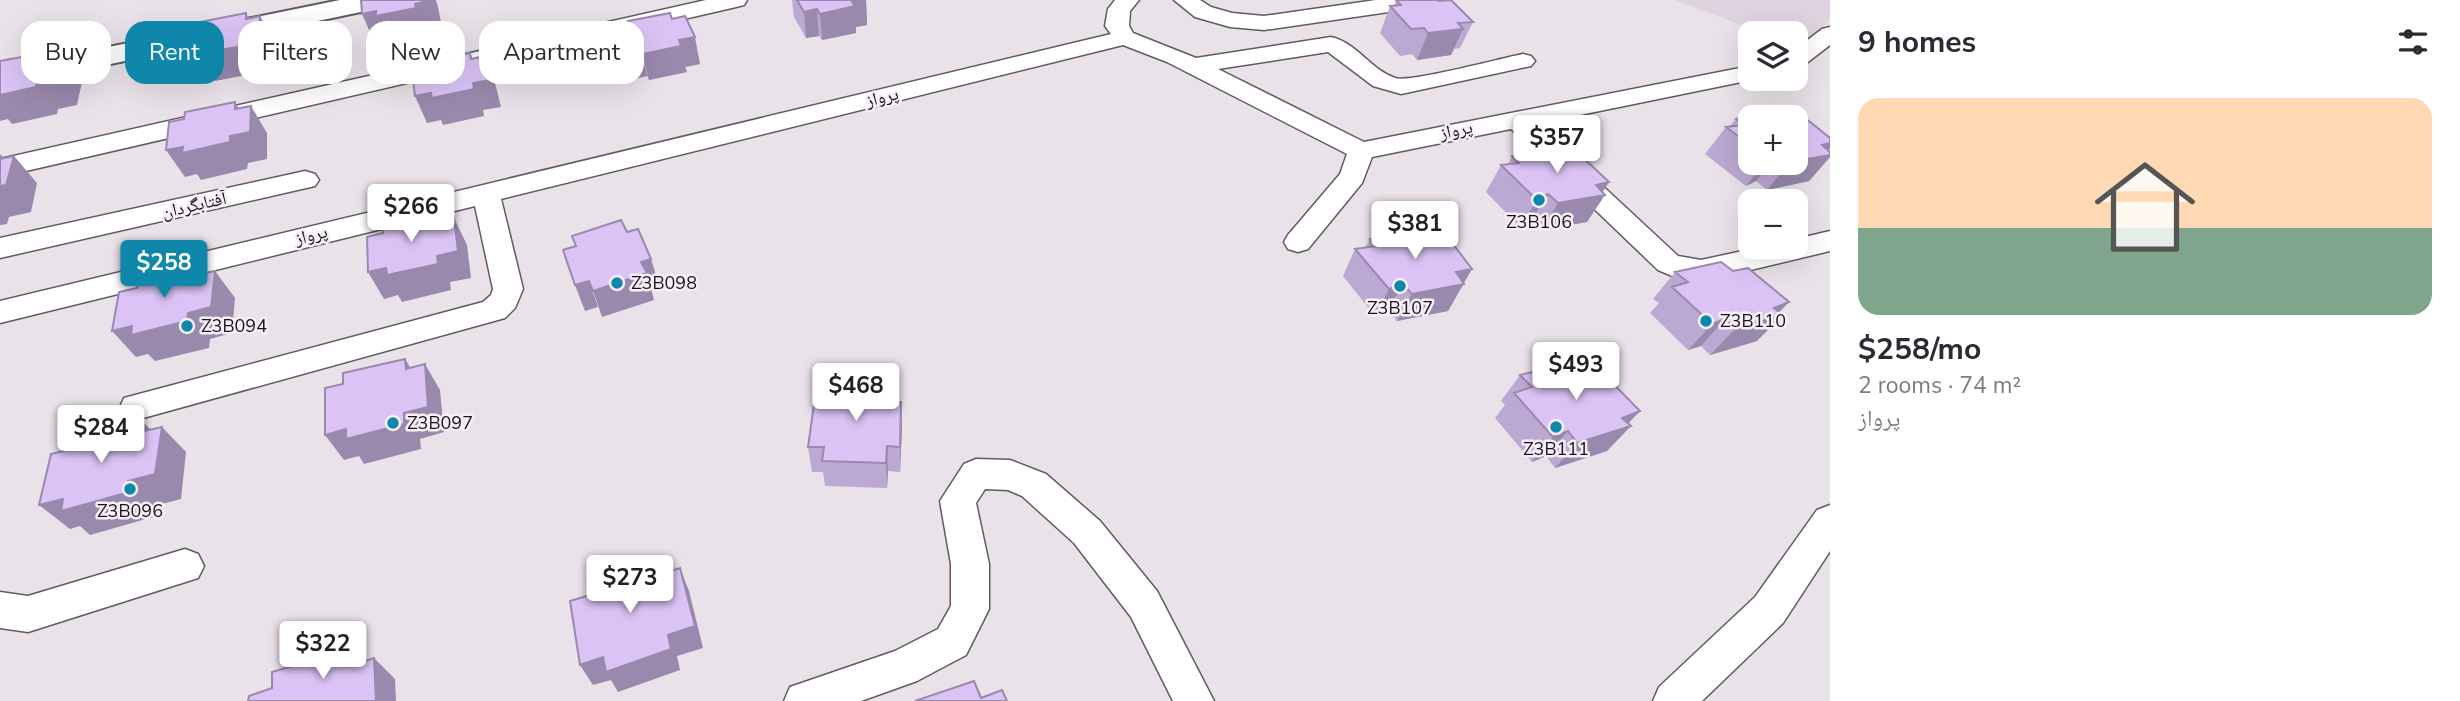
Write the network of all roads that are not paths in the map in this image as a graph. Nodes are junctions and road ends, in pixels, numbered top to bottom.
1 (281, 0) edge
2 (380, 0) edge
3 (736, 0) edge
4 (1128, 0) edge
5 (1185, 0) edge
6 (1423, 0) edge
7 (1829, 37) edge
8 (1125, 38) junction
9 (1808, 52) edge
10 (0, 60) edge
11 (1523, 61) dead end
12 (1193, 66) junction
13 (1738, 75) edge
14 (0, 78) edge
15 (1515, 118) junction
16 (1361, 150) junction
17 (0, 168) edge
18 (305, 180) dead end
19 (486, 192) junction
20 (1830, 241) edge
21 (1298, 242) dead end
22 (0, 248) edge
23 (0, 312) edge
24 (136, 407) dead end
25 (1830, 521) edge
26 (185, 566) dead end
27 (0, 610) edge
28 (804, 701) edge
29 (1194, 701) edge
30 (1672, 701) edge

1 - 10 street
2 - 14 street
3 - 17 street
4 - 8 street
5 - 6 street
7 - 9 street
8 - 12 street
8 - 19 street, پرواز
11 - 12 street
12 - 16 street
13 - 15 street, پرواز
15 - 16 street, پرواز
15 - 20 street
16 - 21 street
18 - 22 street, آفتابگردان
19 - 23 street, پرواز
19 - 24 street
25 - 30 street
26 - 27 street
28 - 29 street

